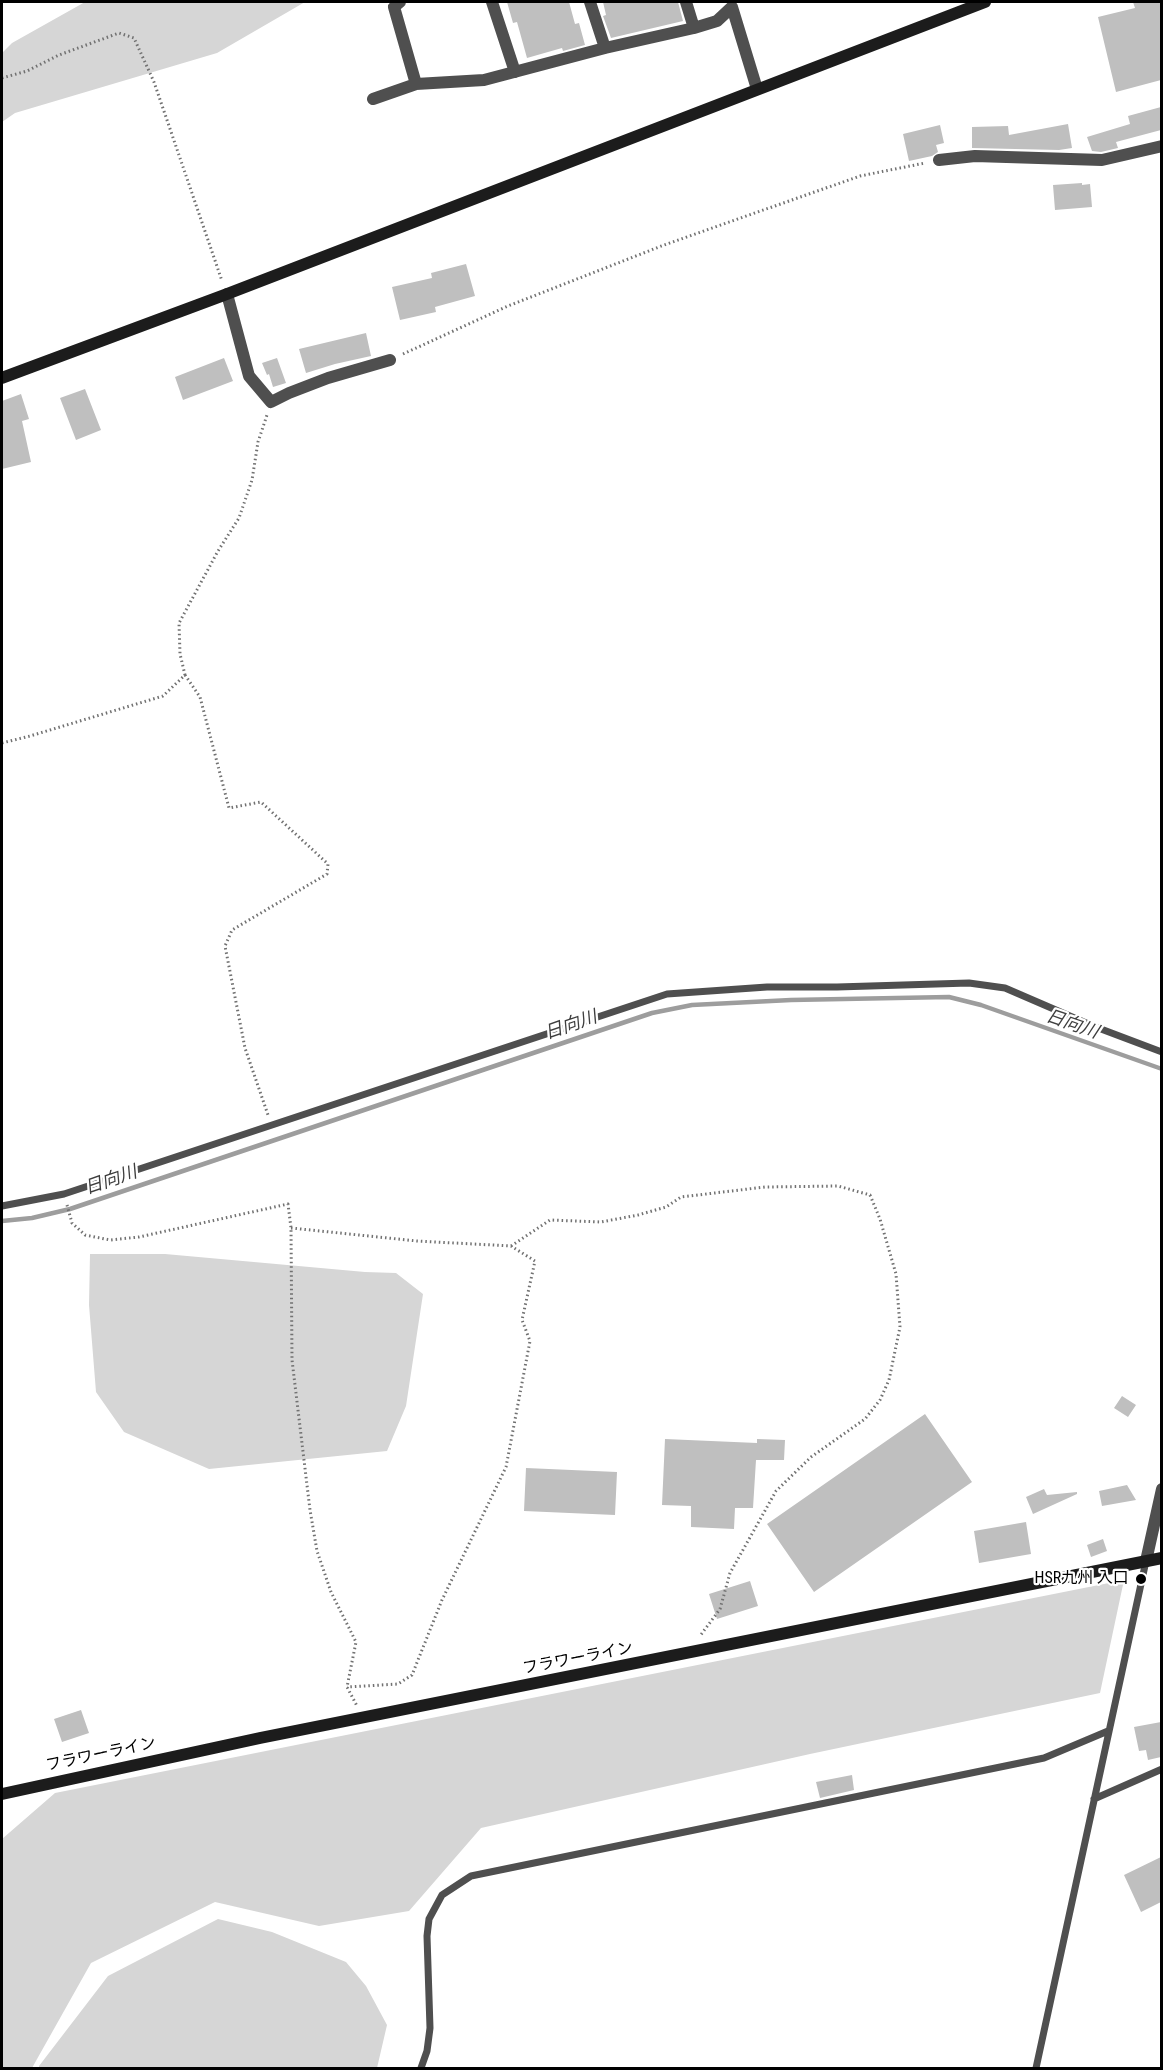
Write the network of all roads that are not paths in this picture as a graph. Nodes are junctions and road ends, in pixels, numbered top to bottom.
1 (400, 2) edge
2 (492, 2) edge
3 (590, 2) edge
4 (686, 2) edge
5 (985, 2) edge
6 (737, 4) edge
7 (694, 28) junction
8 (605, 48) junction
9 (515, 72) junction
10 (416, 84) junction
11 (757, 89) junction
12 (373, 99) dead end
13 (1161, 146) edge
14 (939, 160) road end
15 (227, 294) junction
16 (390, 360) road end
17 (2, 378) edge
18 (1161, 1052) edge
19 (2, 1206) edge
20 (1161, 1489) edge
21 (1161, 1558) edge
22 (1146, 1562) junction
23 (1108, 1731) junction
24 (1161, 1769) edge
25 (2, 1794) edge
26 (1094, 1799) junction
27 (421, 2068) edge
28 (1036, 2068) edge

1 - 10 street
2 - 9 street
3 - 8 street
4 - 7 street
5 - 11 street
6 - 7 street
6 - 11 street
7 - 8 street
8 - 9 street
9 - 10 street
10 - 12 street
11 - 15 street
13 - 14 street
15 - 16 street
15 - 17 street
18 - 19 lane
20 - 22 street
21 - 22 street, フラワーライン
22 - 23 lane
22 - 25 street, フラワーライン
23 - 26 lane
23 - 27 lane
24 - 26 lane
26 - 28 lane

